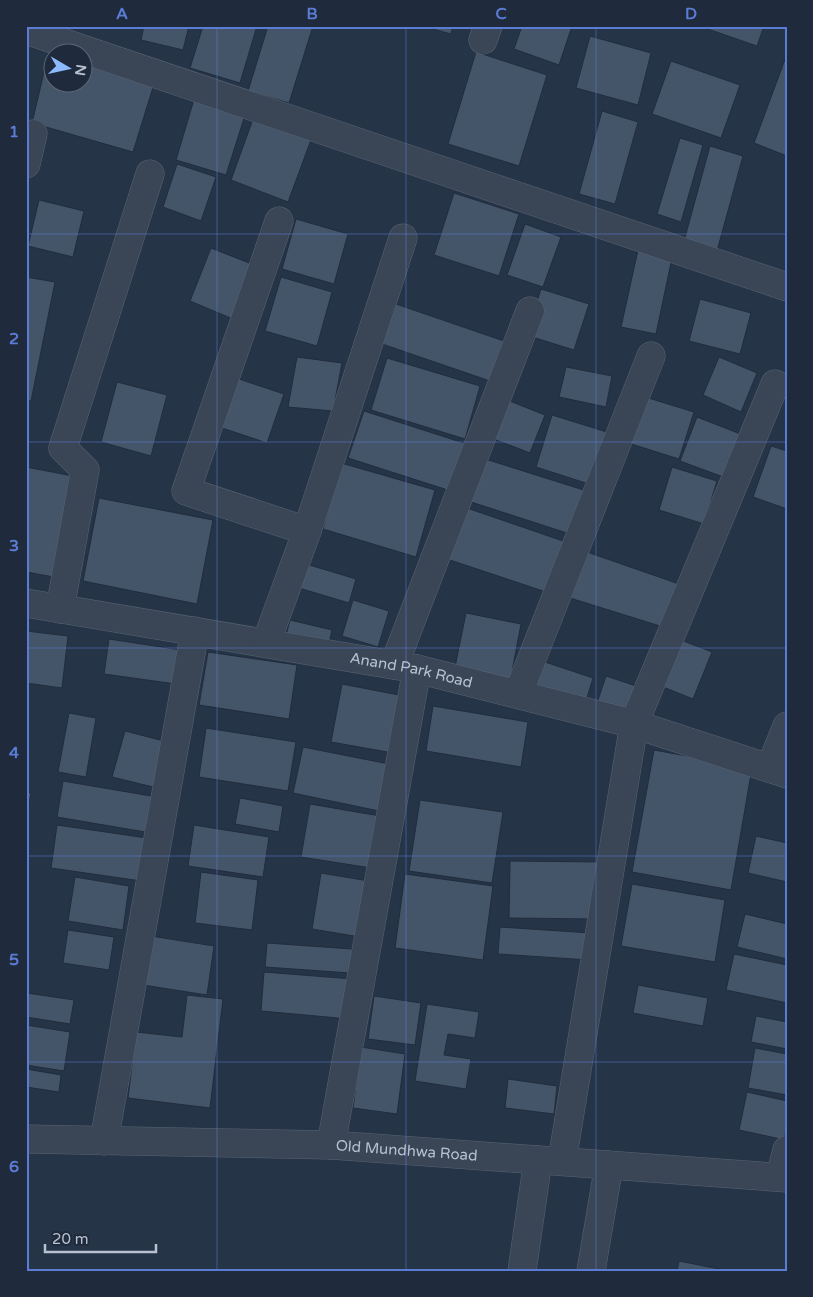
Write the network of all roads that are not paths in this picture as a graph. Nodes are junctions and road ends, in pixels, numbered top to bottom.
1 (26, 30) edge
2 (33, 134) dead end
3 (26, 164) edge
4 (150, 174) dead end
5 (279, 221) dead end
6 (403, 238) dead end
7 (787, 287) edge
8 (530, 311) dead end
9 (651, 356) dead end
10 (775, 384) dead end
11 (308, 531) junction
12 (26, 603) edge
13 (60, 609) junction
14 (195, 631) junction
15 (266, 643) junction
16 (405, 667) junction
17 (518, 694) junction
18 (634, 724) junction
19 (787, 726) edge
20 (778, 771) edge
21 (26, 1139) edge
22 (104, 1140) junction
23 (331, 1145) junction
24 (787, 1150) edge
25 (550, 1161) junction
26 (609, 1165) junction
27 (784, 1177) edge
28 (522, 1271) edge
29 (591, 1271) edge

1 - 7 street
2 - 3 street
4 - 13 street
5 - 11 street
6 - 11 street
8 - 16 street
9 - 17 street
10 - 18 street
11 - 15 street
12 - 13 street, Anand Park Road
13 - 14 street, Anand Park Road
14 - 15 street, Anand Park Road
14 - 22 street
15 - 16 street, Anand Park Road
16 - 17 street, Anand Park Road
16 - 23 street
17 - 18 street, Anand Park Road
18 - 20 street, Anand Park Road
18 - 25 street
19 - 20 street
21 - 22 street, Old Mundhwa Road
22 - 23 street, Old Mundhwa Road
23 - 25 street, Old Mundhwa Road
24 - 27 street
25 - 26 street, Old Mundhwa Road
25 - 28 street
26 - 27 street, Old Mundhwa Road
26 - 29 street

